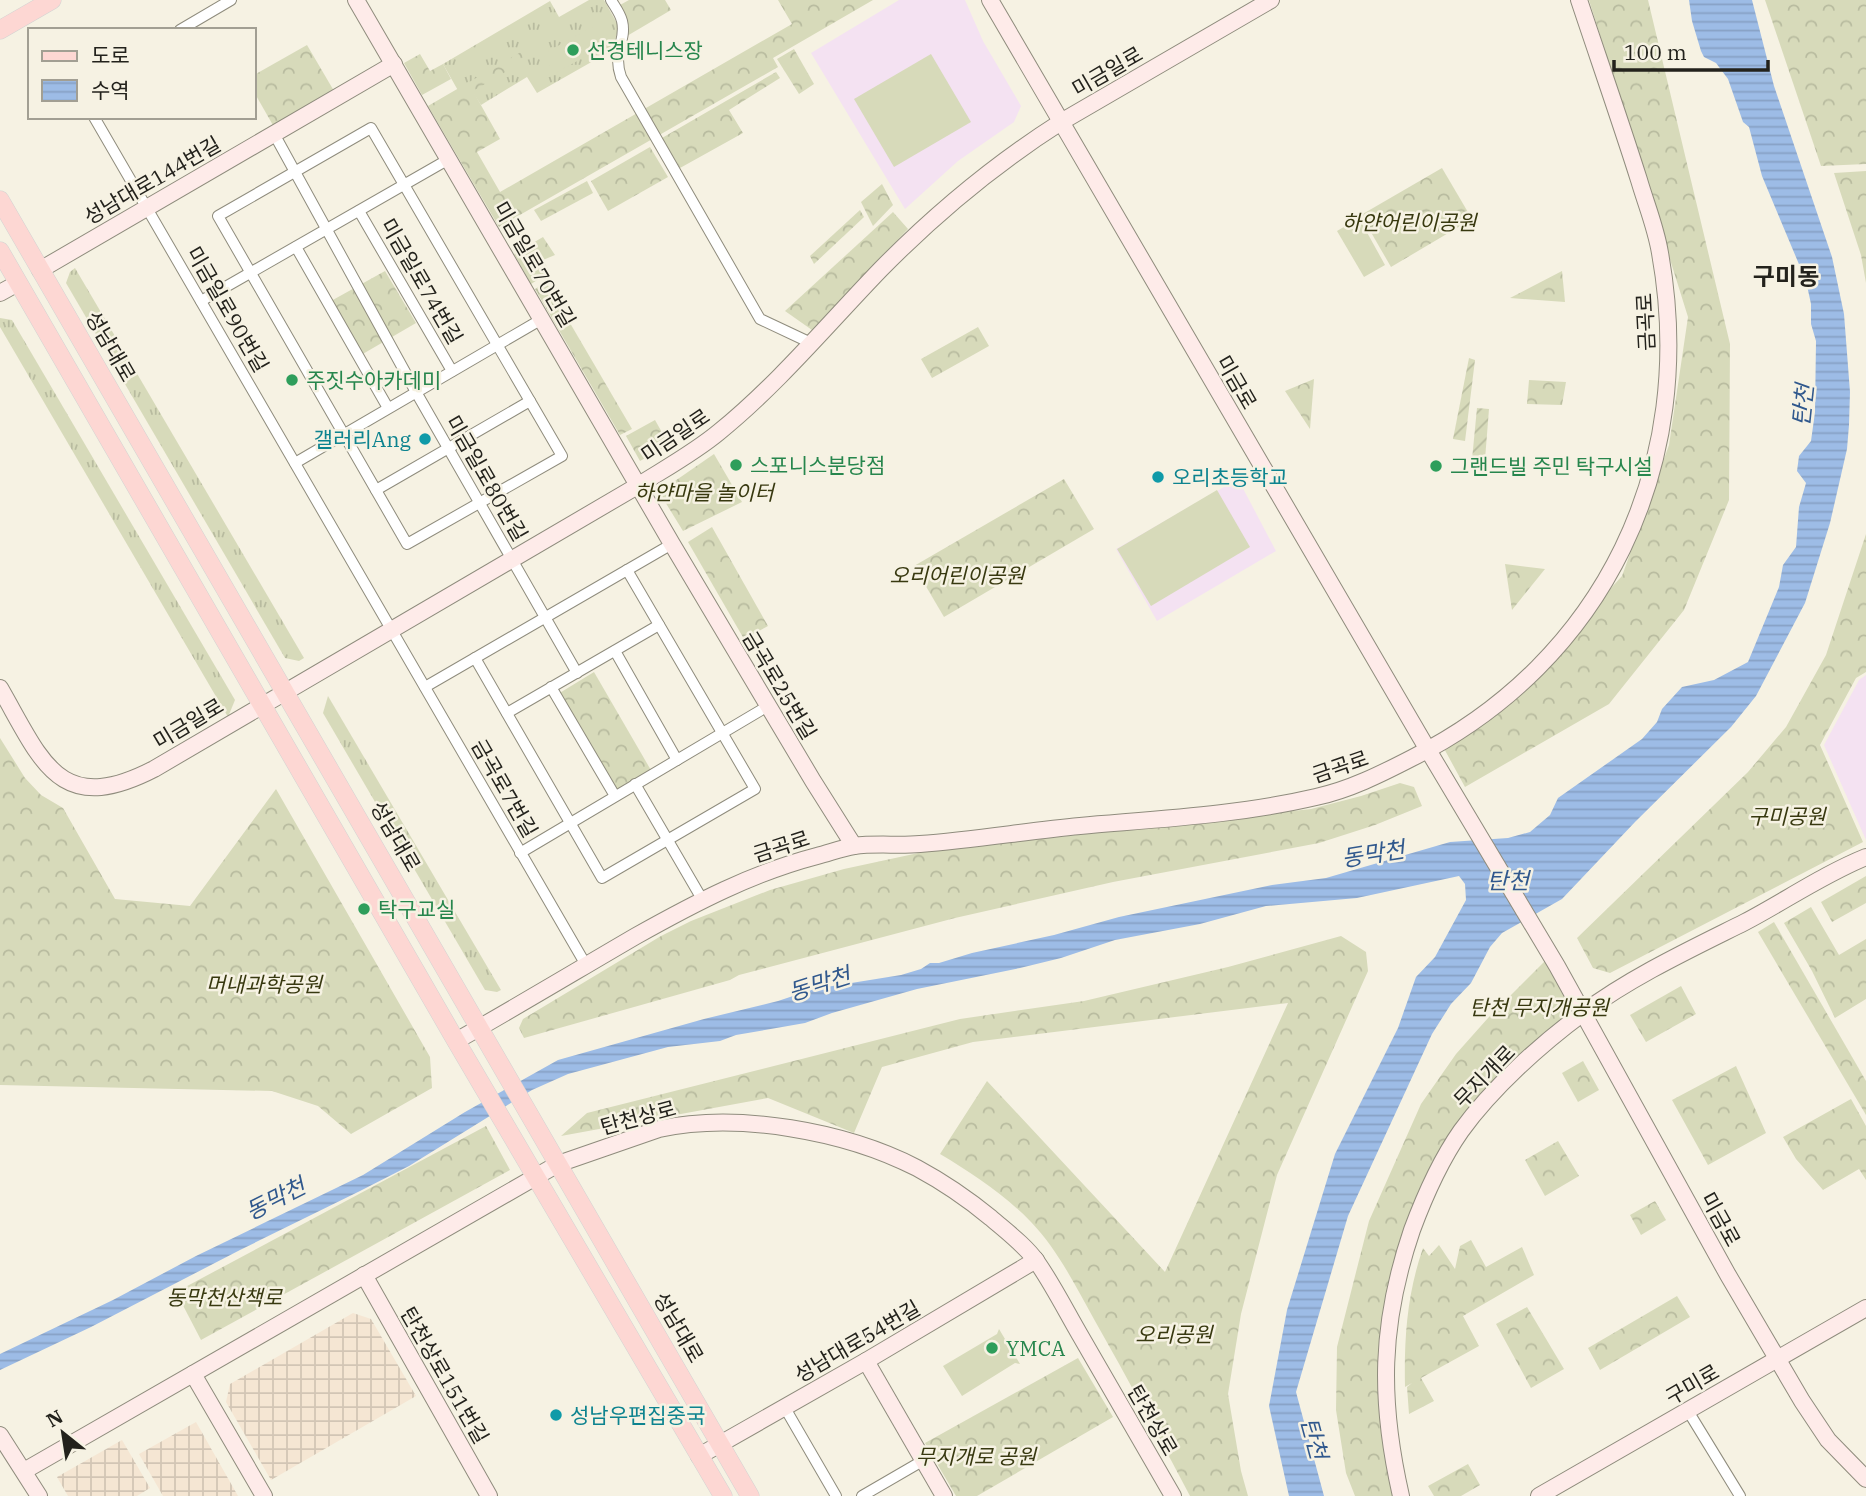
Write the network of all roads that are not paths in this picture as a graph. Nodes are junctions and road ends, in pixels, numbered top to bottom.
1 (52, 0) edge
2 (230, 0) edge
3 (356, 0) edge
4 (611, 0) edge
5 (990, 0) edge
6 (1271, 0) edge
7 (1579, 0) edge
8 (183, 28) edge
9 (0, 30) edge
10 (394, 64) junction
11 (95, 119) edge
12 (1061, 122) junction
13 (278, 141) dead end
14 (449, 159) junction
15 (295, 171) junction
16 (405, 185) junction
17 (0, 200) edge
18 (147, 208) junction
19 (359, 211) junction
20 (328, 229) junction
21 (296, 247) junction
22 (0, 251) edge
23 (40, 270) junction
24 (250, 273) junction
25 (18, 283) junction
26 (0, 293) edge
27 (201, 301) junction
28 (542, 318) junction
29 (811, 343) junction
30 (497, 345) junction
31 (452, 371) junction
32 (416, 392) junction
33 (530, 401) junction
34 (388, 408) junction
35 (343, 435) junction
36 (448, 449) junction
37 (295, 463) junction
38 (639, 485) junction
39 (376, 490) junction
40 (480, 502) junction
41 (672, 544) junction
42 (512, 559) junction
43 (627, 570) junction
44 (543, 619) junction
45 (659, 625) junction
46 (391, 629) junction
47 (615, 651) junction
48 (475, 657) junction
49 (577, 673) junction
50 (425, 687) junction
51 (551, 687) junction
52 (0, 688) edge
53 (285, 691) junction
54 (262, 704) junction
55 (768, 706) junction
56 (508, 713) junction
57 (722, 733) junction
58 (1428, 750) junction
59 (677, 760) junction
60 (635, 784) junction
61 (615, 796) junction
62 (571, 823) junction
63 (668, 840) junction
64 (854, 846) junction
65 (520, 853) junction
66 (1866, 857) edge
67 (702, 899) junction
68 (586, 965) junction
69 (1583, 1012) junction
70 (480, 1027) junction
71 (456, 1041) junction
72 (558, 1164) junction
73 (536, 1176) junction
74 (1036, 1260) junction
75 (365, 1275) junction
76 (1864, 1314) edge
77 (1777, 1359) junction
78 (866, 1361) junction
79 (193, 1374) junction
80 (785, 1408) junction
81 (1688, 1411) junction
82 (0, 1436) edge
83 (720, 1444) junction
84 (699, 1455) junction
85 (924, 1460) junction
86 (24, 1471) junction
87 (1866, 1479) edge
88 (39, 1496) edge
89 (264, 1496) edge
90 (489, 1496) edge
91 (723, 1496) edge
92 (750, 1496) edge
93 (836, 1496) edge
94 (862, 1496) edge
95 (944, 1496) edge
96 (1172, 1496) edge
97 (1401, 1496) edge
98 (1539, 1496) edge
99 (1740, 1496) edge

1 - 9 main road
2 - 8 street
3 - 10 street, 미금일로70번길
4 - 29 street
5 - 12 street, 미금로
6 - 12 street, 미금일로
7 - 58 street, 금곡로
10 - 14 street, 미금일로70번길
10 - 18 street, 성남대로144번길
11 - 18 street, 미금일로90번길
12 - 29 street, 미금일로
12 - 58 street, 미금로
13 - 15 street
14 - 16 street
14 - 28 street, 미금일로70번길
15 - 16 street, 미금일로74번길
15 - 20 street
15 - 24 street
16 - 19 street, 미금일로74번길
16 - 30 street, 미금일로74번길
17 - 23 main road, 성남대로
18 - 23 street, 성남대로144번길
18 - 27 street, 미금일로90번길
19 - 20 street
19 - 31 street, 미금일로74번길
20 - 21 street
20 - 32 street, 미금일로80번길
21 - 24 street
21 - 34 street
22 - 25 main road
23 - 53 main road, 성남대로
24 - 27 street
24 - 35 street
25 - 26 street
25 - 54 main road
27 - 37 street, 미금일로90번길
28 - 30 street
28 - 38 street, 미금일로70번길
29 - 38 street, 미금일로
30 - 31 street, 미금일로74번길
30 - 33 street, 미금일로74번길
31 - 32 street
32 - 34 street
32 - 36 street, 미금일로80번길
33 - 36 street
33 - 40 street, 미금일로74번길
34 - 35 street
35 - 37 street
35 - 39 street
36 - 39 street
36 - 40 street, 미금일로80번길
37 - 46 street, 미금일로90번길
38 - 41 street, 금곡로25번길
38 - 42 street, 미금일로
39 - 40 street
40 - 42 street, 미금일로80번길
41 - 43 street
41 - 55 street, 금곡로25번길
42 - 44 street, 미금일로80번길
42 - 46 street, 미금일로
43 - 44 street
43 - 45 street
44 - 48 street
44 - 49 street, 미금일로80번길
45 - 47 street
45 - 57 street
46 - 50 street, 금곡로7번길
46 - 53 street, 미금일로
47 - 49 street
47 - 59 street
48 - 50 street
48 - 56 street
49 - 51 street
50 - 65 street, 금곡로7번길
51 - 56 street
51 - 61 street
52 - 54 street, 미금일로
53 - 54 street, 미금일로
53 - 70 main road, 성남대로
54 - 71 main road
55 - 57 street
55 - 64 street, 금곡로25번길
56 - 62 street
57 - 59 street
57 - 63 street
58 - 64 street, 금곡로
58 - 69 street, 미금로
59 - 60 street
60 - 61 street
60 - 63 street
61 - 62 street
62 - 63 street
62 - 65 street
63 - 67 street
64 - 67 street, 금곡로
65 - 68 street, 금곡로7번길
66 - 69 street, 무지개로
67 - 68 street, 금곡로
68 - 70 street, 금곡로
69 - 77 street, 미금로
69 - 97 street, 무지개로
70 - 71 street, 금곡로
70 - 72 main road, 성남대로
71 - 73 main road
72 - 73 street, 탄천상로
72 - 74 street, 탄천상로
72 - 83 main road, 성남대로
73 - 75 street, 탄천상로
73 - 84 main road
74 - 78 street, 성남대로54번길
74 - 96 street, 탄천상로
75 - 79 street, 탄천상로
75 - 90 street, 탄천상로151번길
76 - 77 street, 구미로
77 - 81 street, 구미로
77 - 87 street, 미금로
78 - 80 street, 성남대로54번길
78 - 85 street
79 - 86 street, 탄천상로
79 - 89 street
80 - 83 street, 성남대로54번길
80 - 93 street
81 - 98 street, 구미로
81 - 99 street
82 - 86 street
83 - 84 street, 성남대로54번길
83 - 92 main road, 성남대로
84 - 91 main road
85 - 94 street
85 - 95 street
86 - 88 street

